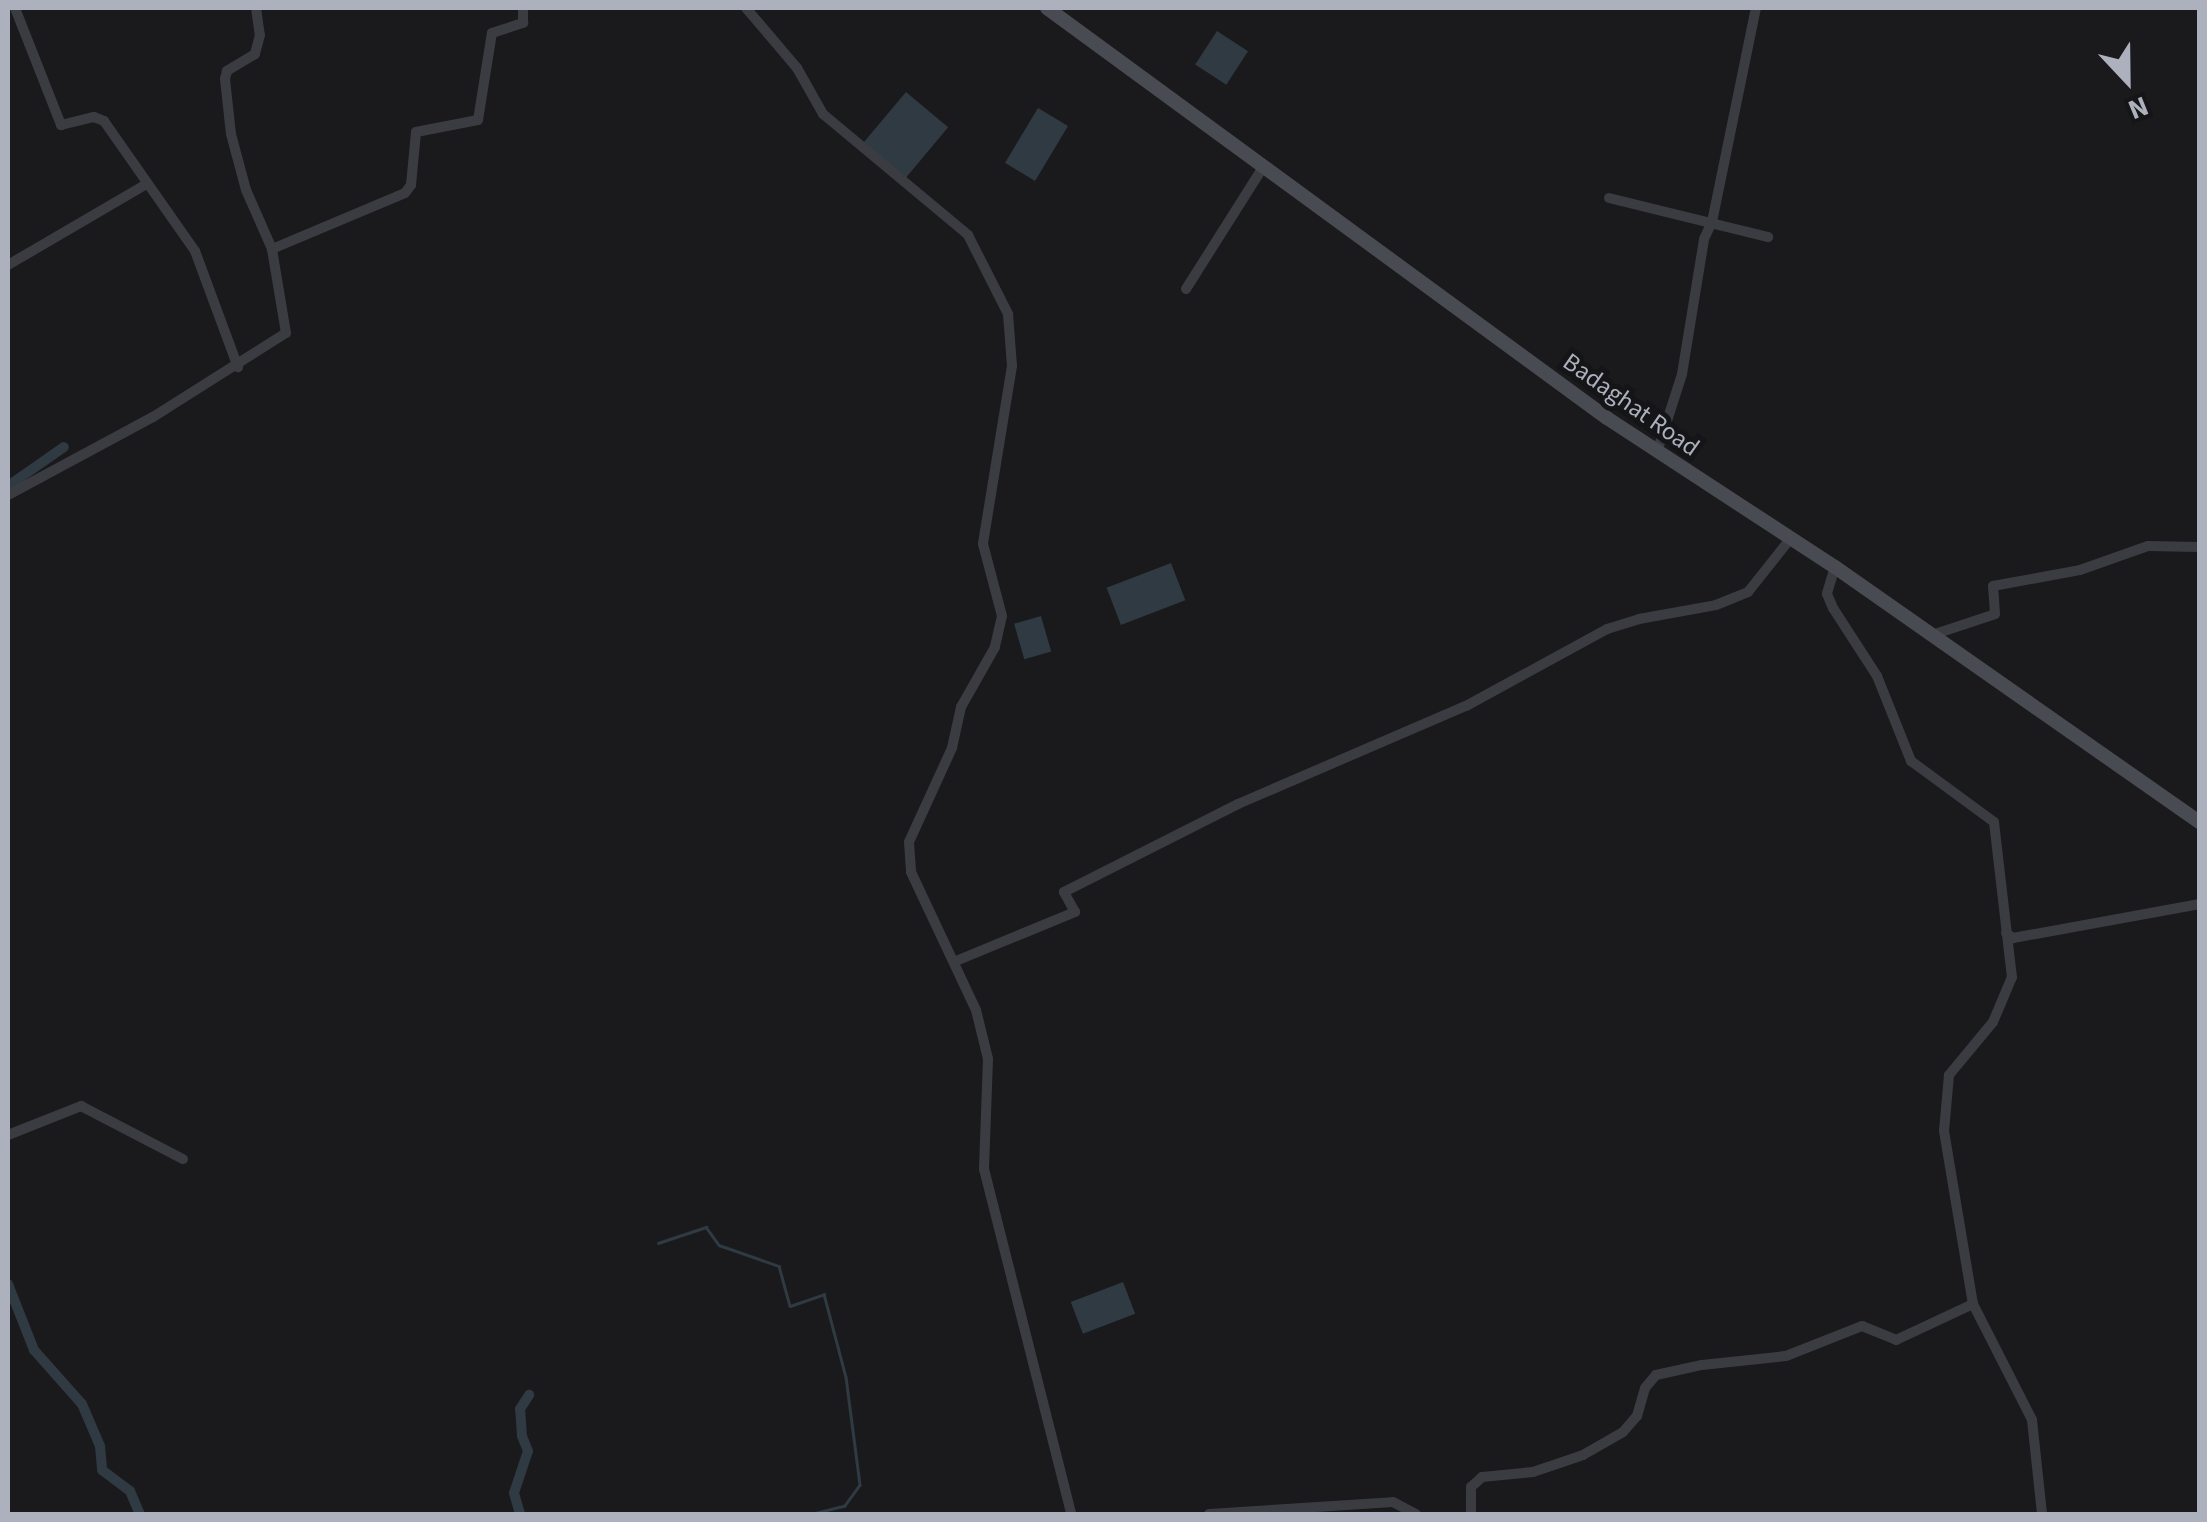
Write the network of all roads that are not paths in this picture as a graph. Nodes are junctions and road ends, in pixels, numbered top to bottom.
1 (15, 8) edge
2 (256, 8) edge
3 (523, 8) edge
4 (746, 8) edge
5 (1047, 8) edge
6 (1756, 8) edge
7 (1262, 169) junction
8 (146, 185) junction
9 (1609, 198) dead end
10 (1712, 222) junction
11 (1768, 237) dead end
12 (272, 249) junction
13 (8, 265) edge
14 (1186, 289) dead end
15 (238, 367) junction
16 (1657, 452) junction
17 (8, 496) edge
18 (1791, 538) junction
19 (2200, 547) edge
20 (1835, 567) junction
21 (1932, 634) junction
22 (2200, 823) edge
23 (2200, 904) edge
24 (2006, 933) junction
25 (956, 961) junction
26 (8, 1135) edge
27 (183, 1159) dead end
28 (1974, 1304) junction
29 (1071, 1514) edge
30 (1209, 1514) edge
31 (1416, 1514) edge
32 (1471, 1514) edge
33 (2042, 1514) edge

1 - 8 street
2 - 12 street
3 - 12 street
4 - 25 street
5 - 7 main road, Badaghat Road
6 - 10 street
7 - 14 street
7 - 16 main road, Badaghat Road
8 - 13 street
8 - 15 street
9 - 10 street
10 - 11 street
10 - 16 street
12 - 15 street
15 - 17 street
16 - 18 main road, Badaghat Road
18 - 20 main road, Badaghat Road
18 - 25 street
19 - 21 street
20 - 21 main road, Badaghat Road
20 - 24 street
21 - 22 main road, Badaghat Road
23 - 24 street
24 - 28 street
25 - 29 street
26 - 27 street
28 - 32 street
28 - 33 street
30 - 31 street

